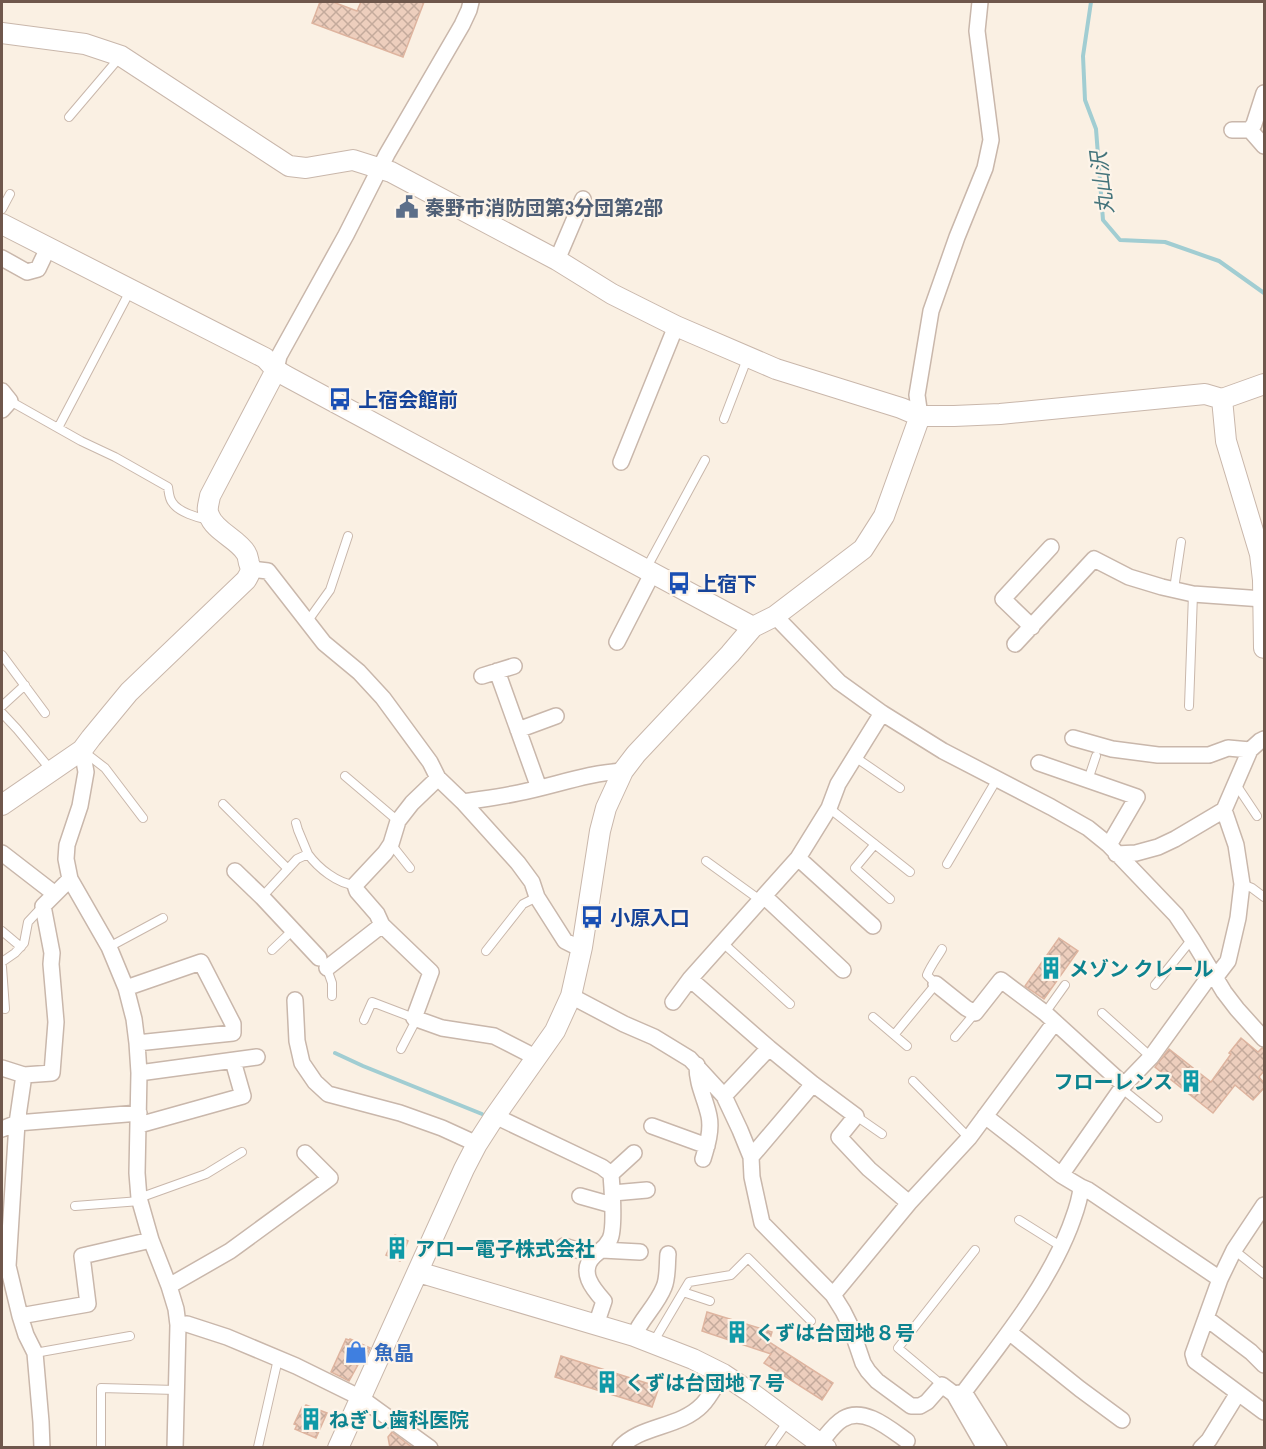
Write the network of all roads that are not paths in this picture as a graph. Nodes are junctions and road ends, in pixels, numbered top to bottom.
1 (471, 2) edge
2 (980, 2) edge
3 (2, 33) edge
4 (121, 56) junction
5 (1264, 93) edge
6 (69, 117) dead end
7 (1232, 130) dead end
8 (1250, 130) junction
9 (1264, 146) edge
10 (379, 168) junction
11 (10, 194) dead end
12 (583, 199) dead end
13 (3, 224) edge
14 (48, 248) junction
15 (2, 258) edge
16 (557, 260) junction
17 (131, 290) junction
18 (676, 326) junction
19 (748, 357) junction
20 (276, 370) junction
21 (1264, 384) edge
22 (1222, 399) junction
23 (4, 401) edge
24 (920, 416) junction
25 (724, 419) dead end
26 (58, 428) junction
27 (705, 460) dead end
28 (621, 462) dead end
29 (211, 520) junction
30 (348, 536) dead end
31 (1181, 542) dead end
32 (1051, 547) dead end
33 (251, 569) junction
34 (649, 572) junction
35 (1174, 589) junction
36 (1193, 594) junction
37 (1263, 599) junction
38 (776, 616) junction
39 (307, 622) junction
40 (753, 627) junction
41 (1032, 627) junction
42 (617, 642) dead end
43 (1015, 645) dead end
44 (1264, 648) edge
45 (2, 655) edge
46 (514, 666) dead end
47 (497, 671) junction
48 (482, 676) dead end
49 (25, 685) junction
50 (2, 706) edge
51 (1189, 706) dead end
52 (2, 713) edge
53 (45, 713) dead end
54 (882, 713) junction
55 (556, 716) dead end
56 (518, 730) junction
57 (1073, 738) dead end
58 (1264, 739) edge
59 (82, 750) junction
60 (1250, 750) junction
61 (1096, 756) dead end
62 (855, 757) junction
63 (1039, 763) dead end
64 (623, 771) junction
65 (52, 772) junction
66 (345, 776) dead end
67 (438, 778) junction
68 (998, 779) junction
69 (1088, 781) junction
70 (1235, 783) junction
71 (539, 788) junction
72 (900, 788) dead end
73 (463, 802) junction
74 (223, 804) dead end
75 (2, 805) edge
76 (829, 808) junction
77 (1224, 810) junction
78 (1257, 816) dead end
79 (143, 818) dead end
80 (398, 821) junction
81 (296, 823) dead end
82 (391, 844) junction
83 (875, 844) junction
84 (1112, 850) junction
85 (2, 853) edge
86 (308, 854) junction
87 (798, 858) junction
88 (706, 861) dead end
89 (947, 864) dead end
90 (410, 868) dead end
91 (288, 869) junction
92 (235, 871) dead end
93 (910, 872) dead end
94 (70, 879) junction
95 (1242, 884) junction
96 (355, 885) junction
97 (55, 894) junction
98 (262, 897) junction
99 (537, 897) junction
100 (1264, 897) edge
101 (762, 898) junction
102 (890, 900) dead end
103 (44, 906) junction
104 (163, 918) dead end
105 (382, 925) junction
106 (873, 926) dead end
107 (293, 930) junction
108 (2, 932) edge
109 (1192, 939) junction
110 (723, 943) junction
111 (21, 947) junction
112 (109, 947) junction
113 (582, 947) junction
114 (942, 949) dead end
115 (272, 950) dead end
116 (486, 951) dead end
117 (2, 962) edge
118 (323, 963) junction
119 (2, 967) edge
120 (843, 970) dead end
121 (1215, 978) junction
122 (690, 979) junction
123 (936, 984) junction
124 (1065, 985) dead end
125 (1155, 985) dead end
126 (126, 988) junction
127 (332, 996) dead end
128 (571, 996) junction
129 (295, 1000) dead end
130 (673, 1002) dead end
131 (790, 1004) dead end
132 (5, 1009) dead end
133 (975, 1013) junction
134 (1102, 1013) dead end
135 (873, 1017) dead end
136 (414, 1018) junction
137 (1050, 1018) junction
138 (364, 1020) dead end
139 (894, 1035) junction
140 (955, 1037) dead end
141 (1264, 1039) edge
142 (138, 1043) junction
143 (907, 1046) dead end
144 (401, 1048) dead end
145 (769, 1048) junction
146 (257, 1057) dead end
147 (1150, 1057) junction
148 (537, 1058) junction
149 (233, 1061) junction
150 (697, 1065) junction
151 (2, 1068) edge
152 (139, 1073) junction
153 (24, 1075) junction
154 (913, 1081) dead end
155 (813, 1084) junction
156 (1122, 1087) junction
157 (724, 1096) junction
158 (495, 1116) junction
159 (856, 1116) junction
160 (985, 1116) junction
161 (1158, 1118) dead end
162 (139, 1119) junction
163 (17, 1123) junction
164 (662, 1125) dead end
165 (2, 1129) edge
166 (882, 1134) dead end
167 (969, 1138) junction
168 (477, 1144) junction
169 (242, 1152) dead end
170 (305, 1153) dead end
171 (634, 1153) dead end
172 (751, 1157) junction
173 (611, 1174) junction
174 (1061, 1175) junction
175 (1081, 1187) junction
176 (647, 1190) dead end
177 (580, 1196) dead end
178 (612, 1199) junction
179 (140, 1200) junction
180 (909, 1203) junction
181 (1264, 1205) edge
182 (75, 1206) dead end
183 (1019, 1220) dead end
184 (151, 1240) junction
185 (564, 1246) dead end
186 (1062, 1247) junction
187 (975, 1250) dead end
188 (1234, 1250) junction
189 (640, 1252) dead end
190 (598, 1253) junction
191 (668, 1254) dead end
192 (418, 1272) junction
193 (1264, 1274) edge
194 (1220, 1279) junction
195 (169, 1286) junction
196 (682, 1292) junction
197 (833, 1295) junction
198 (710, 1301) dead end
199 (20, 1316) junction
200 (1206, 1318) junction
201 (811, 1321) dead end
202 (178, 1325) junction
203 (596, 1325) junction
204 (1009, 1332) junction
205 (129, 1336) dead end
206 (634, 1336) junction
207 (654, 1343) junction
208 (34, 1353) junction
209 (278, 1359) junction
210 (1264, 1365) edge
211 (723, 1374) junction
212 (176, 1390) junction
213 (953, 1390) junction
214 (1238, 1393) junction
215 (361, 1398) junction
216 (1264, 1412) edge
217 (789, 1420) junction
218 (1122, 1420) dead end
219 (907, 1441) dead end
220 (823, 1445) edge
221 (1205, 1446) edge
222 (258, 1447) edge
223 (42, 1448) edge
224 (101, 1448) edge
225 (175, 1448) edge
226 (338, 1448) edge
227 (430, 1448) edge
228 (620, 1448) edge
229 (770, 1448) edge
230 (985, 1448) edge
231 (999, 1448) edge

1 - 10 street
2 - 24 street
3 - 4 street
4 - 6 lane
4 - 10 street
5 - 8 street
7 - 8 street
8 - 9 street
10 - 16 street
10 - 20 street
11 - 13 lane
12 - 16 street
13 - 14 street
14 - 15 street
14 - 17 street
16 - 18 street
17 - 20 street
17 - 26 lane
18 - 19 street
18 - 28 street
19 - 24 street
19 - 25 lane
20 - 29 street
20 - 34 street
21 - 22 street
22 - 24 street
22 - 37 street
23 - 26 lane
24 - 38 street
26 - 29 lane
27 - 34 lane
29 - 33 street
30 - 39 lane
31 - 35 lane
32 - 41 street
33 - 39 street
33 - 59 street
34 - 40 street
34 - 42 street
35 - 36 street
35 - 41 street
36 - 37 street
36 - 51 lane
37 - 44 street
38 - 40 street
38 - 54 street
39 - 67 street
40 - 64 street
41 - 43 street
45 - 49 lane
46 - 47 street
47 - 48 street
47 - 56 street
49 - 50 lane
49 - 53 lane
52 - 65 lane
54 - 62 street
54 - 68 street
55 - 56 street
56 - 71 street
57 - 60 street
58 - 60 street
59 - 65 street
59 - 79 lane
59 - 94 street
60 - 70 street
61 - 69 lane
62 - 72 lane
62 - 76 street
63 - 69 street
64 - 71 street
64 - 113 street
65 - 75 street
66 - 80 lane
67 - 73 street
67 - 80 street
68 - 84 street
68 - 89 lane
69 - 84 street
70 - 77 street
70 - 78 lane
71 - 73 street
73 - 99 street
74 - 91 lane
76 - 83 lane
76 - 87 street
77 - 84 street
77 - 95 street
80 - 82 street
81 - 86 lane
82 - 90 lane
82 - 96 street
83 - 93 lane
83 - 102 lane
84 - 109 street
85 - 97 street
86 - 91 lane
86 - 96 lane
87 - 101 street
87 - 106 street
88 - 101 lane
91 - 98 lane
92 - 98 street
94 - 97 street
94 - 112 street
95 - 100 lane
95 - 121 street
96 - 105 street
97 - 103 street
98 - 107 street
99 - 113 street
99 - 116 lane
101 - 110 street
101 - 120 street
103 - 111 lane
103 - 153 street
104 - 112 lane
105 - 118 street
105 - 136 street
107 - 115 lane
107 - 118 street
108 - 111 lane
109 - 121 street
109 - 125 lane
110 - 122 street
110 - 131 lane
111 - 117 lane
112 - 126 street
113 - 128 street
114 - 123 lane
118 - 127 lane
119 - 132 lane
121 - 141 street
121 - 147 street
122 - 130 street
122 - 145 street
123 - 133 street
123 - 139 lane
124 - 137 lane
126 - 142 street
126 - 142 street
128 - 148 street
128 - 150 street
129 - 168 street
133 - 137 street
133 - 140 lane
134 - 147 lane
135 - 139 lane
136 - 138 lane
136 - 144 lane
136 - 148 street
137 - 156 street
137 - 160 street
139 - 143 lane
142 - 152 street
145 - 155 street
145 - 157 street
146 - 149 street
147 - 156 street
148 - 158 street
149 - 152 street
149 - 162 street
150 - 157 street
150 - 164 street
151 - 153 street
152 - 162 street
153 - 163 street
154 - 167 lane
155 - 159 street
155 - 172 street
156 - 161 lane
156 - 174 street
157 - 172 street
158 - 168 street
158 - 173 street
159 - 166 lane
159 - 180 street
160 - 167 street
160 - 174 street
162 - 163 street
162 - 179 street
163 - 165 street
163 - 199 street
167 - 180 street
168 - 192 street
169 - 179 lane
170 - 195 street
171 - 173 street
172 - 197 street
173 - 178 street
174 - 175 street
175 - 186 street
175 - 194 street
176 - 178 street
177 - 178 street
178 - 190 street
179 - 182 lane
179 - 184 street
180 - 197 street
181 - 188 street
183 - 186 lane
184 - 195 street
184 - 199 street
185 - 190 street
186 - 204 street
187 - 213 lane
188 - 193 lane
188 - 194 street
189 - 190 street
190 - 203 street
191 - 206 street
192 - 203 street
192 - 215 street
194 - 200 street
195 - 202 street
196 - 198 lane
196 - 201 lane
196 - 207 lane
197 - 213 street
199 - 208 street
200 - 210 street
200 - 214 street
202 - 209 street
202 - 212 street
203 - 206 street
204 - 213 street
204 - 218 street
205 - 208 lane
206 - 207 street
207 - 211 street
208 - 223 street
209 - 215 street
209 - 222 lane
211 - 217 street
211 - 228 street
212 - 224 lane
212 - 225 street
213 - 230 street
213 - 231 street
214 - 216 street
214 - 221 street
215 - 226 street
215 - 227 street
217 - 220 street
217 - 229 lane
219 - 220 street

